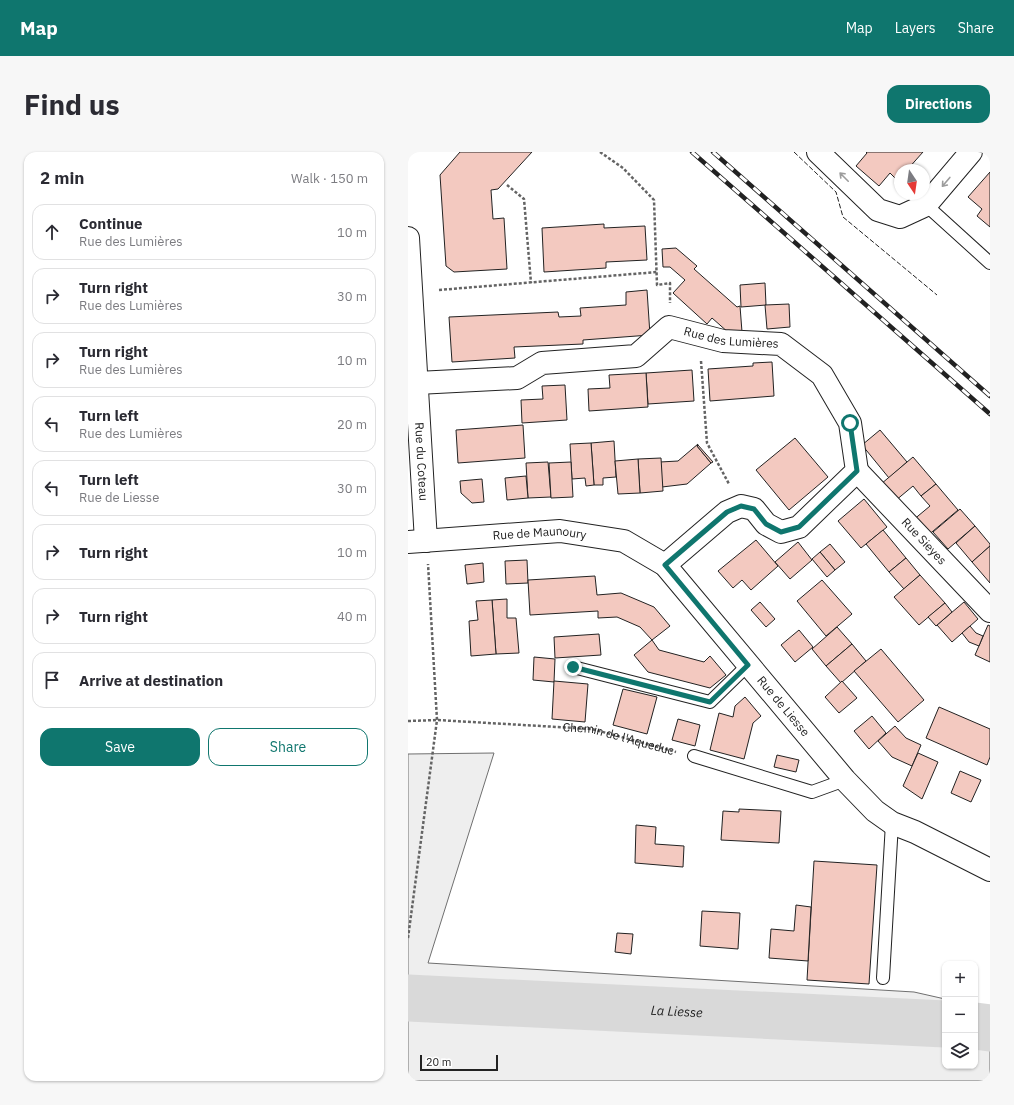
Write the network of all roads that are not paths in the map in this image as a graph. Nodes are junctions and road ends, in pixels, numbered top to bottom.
1 (818, 152) edge
2 (971, 152) edge
3 (926, 205) junction
4 (408, 238) edge
5 (990, 263) edge
6 (410, 301) edge
7 (417, 383) junction
8 (413, 416) edge
9 (857, 471) junction
10 (417, 541) edge
11 (665, 565) junction
12 (990, 611) edge
13 (748, 665) junction
14 (573, 667) dead end
15 (694, 756) road end
16 (845, 780) junction
17 (892, 823) junction
18 (990, 870) edge
19 (883, 978) dead end

3 -> 1 street
2 -> 3 street
3 - 5 lane
4 - 6 street, Rue du Coteau
6 - 7 street, Rue du Coteau
7 - 8 street, Rue du Coteau
7 - 9 street, Rue des Lumières
8 - 10 street, Rue du Coteau
9 - 11 street
9 - 12 street, Rue Sieyes
10 - 11 street, Rue de Maunoury
11 - 13 street, Rue de Liesse
13 - 14 lane
13 - 16 street, Rue de Liesse
15 - 16 lane
16 - 17 street, Rue de Liesse
17 - 18 street, Rue de Liesse
17 - 19 lane

